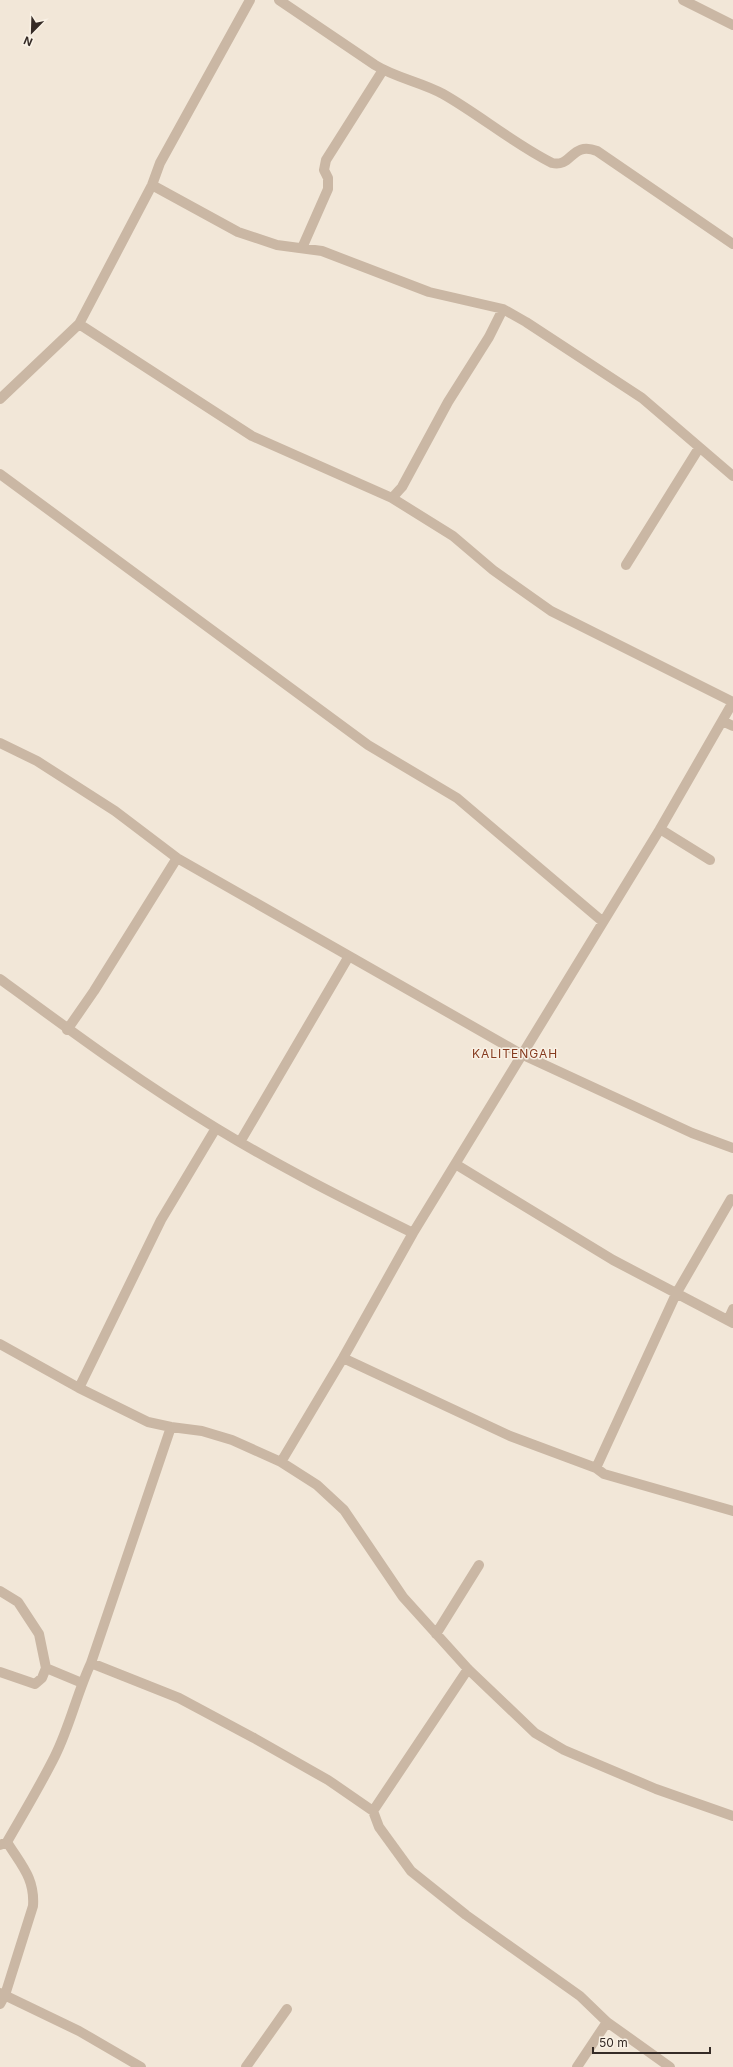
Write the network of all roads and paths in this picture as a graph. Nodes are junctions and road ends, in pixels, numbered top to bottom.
1 (250, 0) edge
2 (279, 0) edge
3 (683, 0) edge
4 (733, 25) edge
5 (384, 70) junction
6 (152, 185) junction
7 (733, 244) edge
8 (302, 248) junction
9 (502, 308) junction
10 (79, 324) junction
11 (0, 399) edge
12 (699, 448) junction
13 (0, 474) edge
14 (733, 476) edge
15 (392, 498) junction
16 (626, 565) dead end
17 (733, 702) edge
18 (722, 721) junction
19 (733, 726) edge
20 (0, 743) edge
21 (660, 828) junction
22 (177, 858) junction
23 (710, 860) dead end
24 (602, 921) junction
25 (349, 956) junction
26 (0, 979) edge
27 (67, 1030) junction
28 (521, 1054) junction
29 (216, 1128) junction
30 (240, 1142) junction
31 (733, 1148) edge
32 (457, 1164) junction
33 (731, 1199) dead end
34 (413, 1233) junction
35 (676, 1294) junction
36 (733, 1309) edge
37 (730, 1322) edge
38 (0, 1344) edge
39 (343, 1358) junction
40 (79, 1388) junction
41 (171, 1427) junction
42 (281, 1462) junction
43 (596, 1468) junction
44 (733, 1511) edge
45 (479, 1566) dead end
46 (0, 1591) edge
47 (436, 1634) junction
48 (91, 1663) junction
49 (46, 1668) junction
50 (468, 1669) junction
51 (2, 1673) edge
52 (82, 1683) junction
53 (373, 1811) junction
54 (733, 1816) edge
55 (4, 1843) edge
56 (3, 1994) edge
57 (0, 2004) edge
58 (287, 2008) dead end
59 (607, 2022) junction
60 (141, 2067) edge
61 (246, 2067) edge
62 (578, 2067) edge
63 (670, 2067) edge

1 - 6 street
2 - 5 street
3 - 4 street
5 - 7 street
5 - 8 street
6 - 8 street
6 - 10 street
8 - 9 street
9 - 12 street
9 - 15 street
10 - 11 street
10 - 15 street
12 - 14 street
12 - 16 street
13 - 24 street
15 - 17 street
17 - 18 street
18 - 19 street
18 - 21 street
20 - 22 street
21 - 23 street
21 - 24 street
22 - 25 street
22 - 27 street
24 - 28 street
25 - 28 street
25 - 30 street
26 - 27 street
27 - 29 street
28 - 31 street
28 - 32 street
29 - 30 street
29 - 40 street
30 - 34 street
32 - 34 street
32 - 35 street
33 - 35 street
34 - 39 street
35 - 37 street
35 - 43 street
36 - 37 street
38 - 40 street
39 - 42 street
39 - 43 street
40 - 41 street
41 - 42 street
41 - 48 street
42 - 47 street
43 - 44 street
45 - 47 street
46 - 49 street
47 - 50 street
48 - 52 street
48 - 53 street
49 - 51 street
49 - 52 street
50 - 53 street
50 - 54 street
52 - 55 street
53 - 59 street
55 - 56 street
56 - 57 street
56 - 60 street
58 - 61 street
59 - 62 street
59 - 63 street

